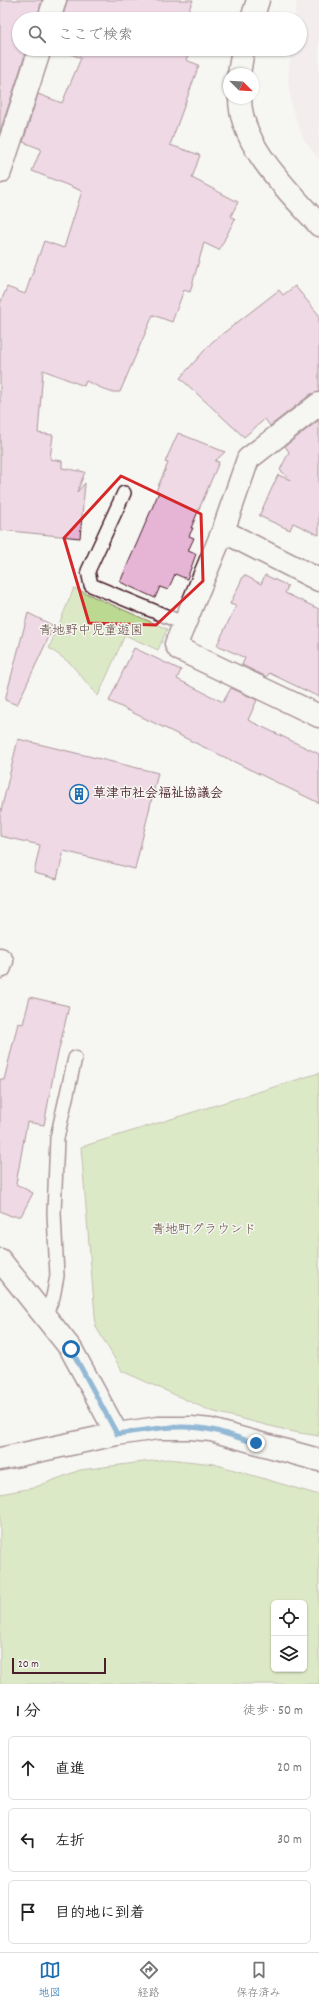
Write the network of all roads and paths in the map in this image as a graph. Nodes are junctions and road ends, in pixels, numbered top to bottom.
1 (55, 0) edge
2 (258, 0) edge
3 (52, 12) edge
4 (254, 12) edge
5 (38, 56) edge
6 (242, 56) edge
7 (240, 68) edge
8 (241, 104) edge
9 (3, 150) edge
10 (0, 172) edge
11 (319, 225) edge
12 (319, 404) edge
13 (124, 492) dead end
14 (223, 531) junction
15 (319, 580) edge
16 (185, 624) junction
17 (319, 716) edge
18 (0, 959) edge
19 (0, 967) edge
20 (75, 1058) dead end
21 (0, 1260) edge
22 (45, 1316) junction
23 (117, 1434) junction
24 (0, 1459) edge
25 (319, 1460) edge

1 - 3 street
2 - 4 street
5 - 9 street
6 - 7 street
8 - 11 street
9 - 10 street
12 - 14 street
13 - 16 lane
14 - 15 street
14 - 16 street
16 - 17 street
18 - 19 street
20 - 22 lane
21 - 22 street
22 - 23 street
23 - 24 street
23 - 25 street

